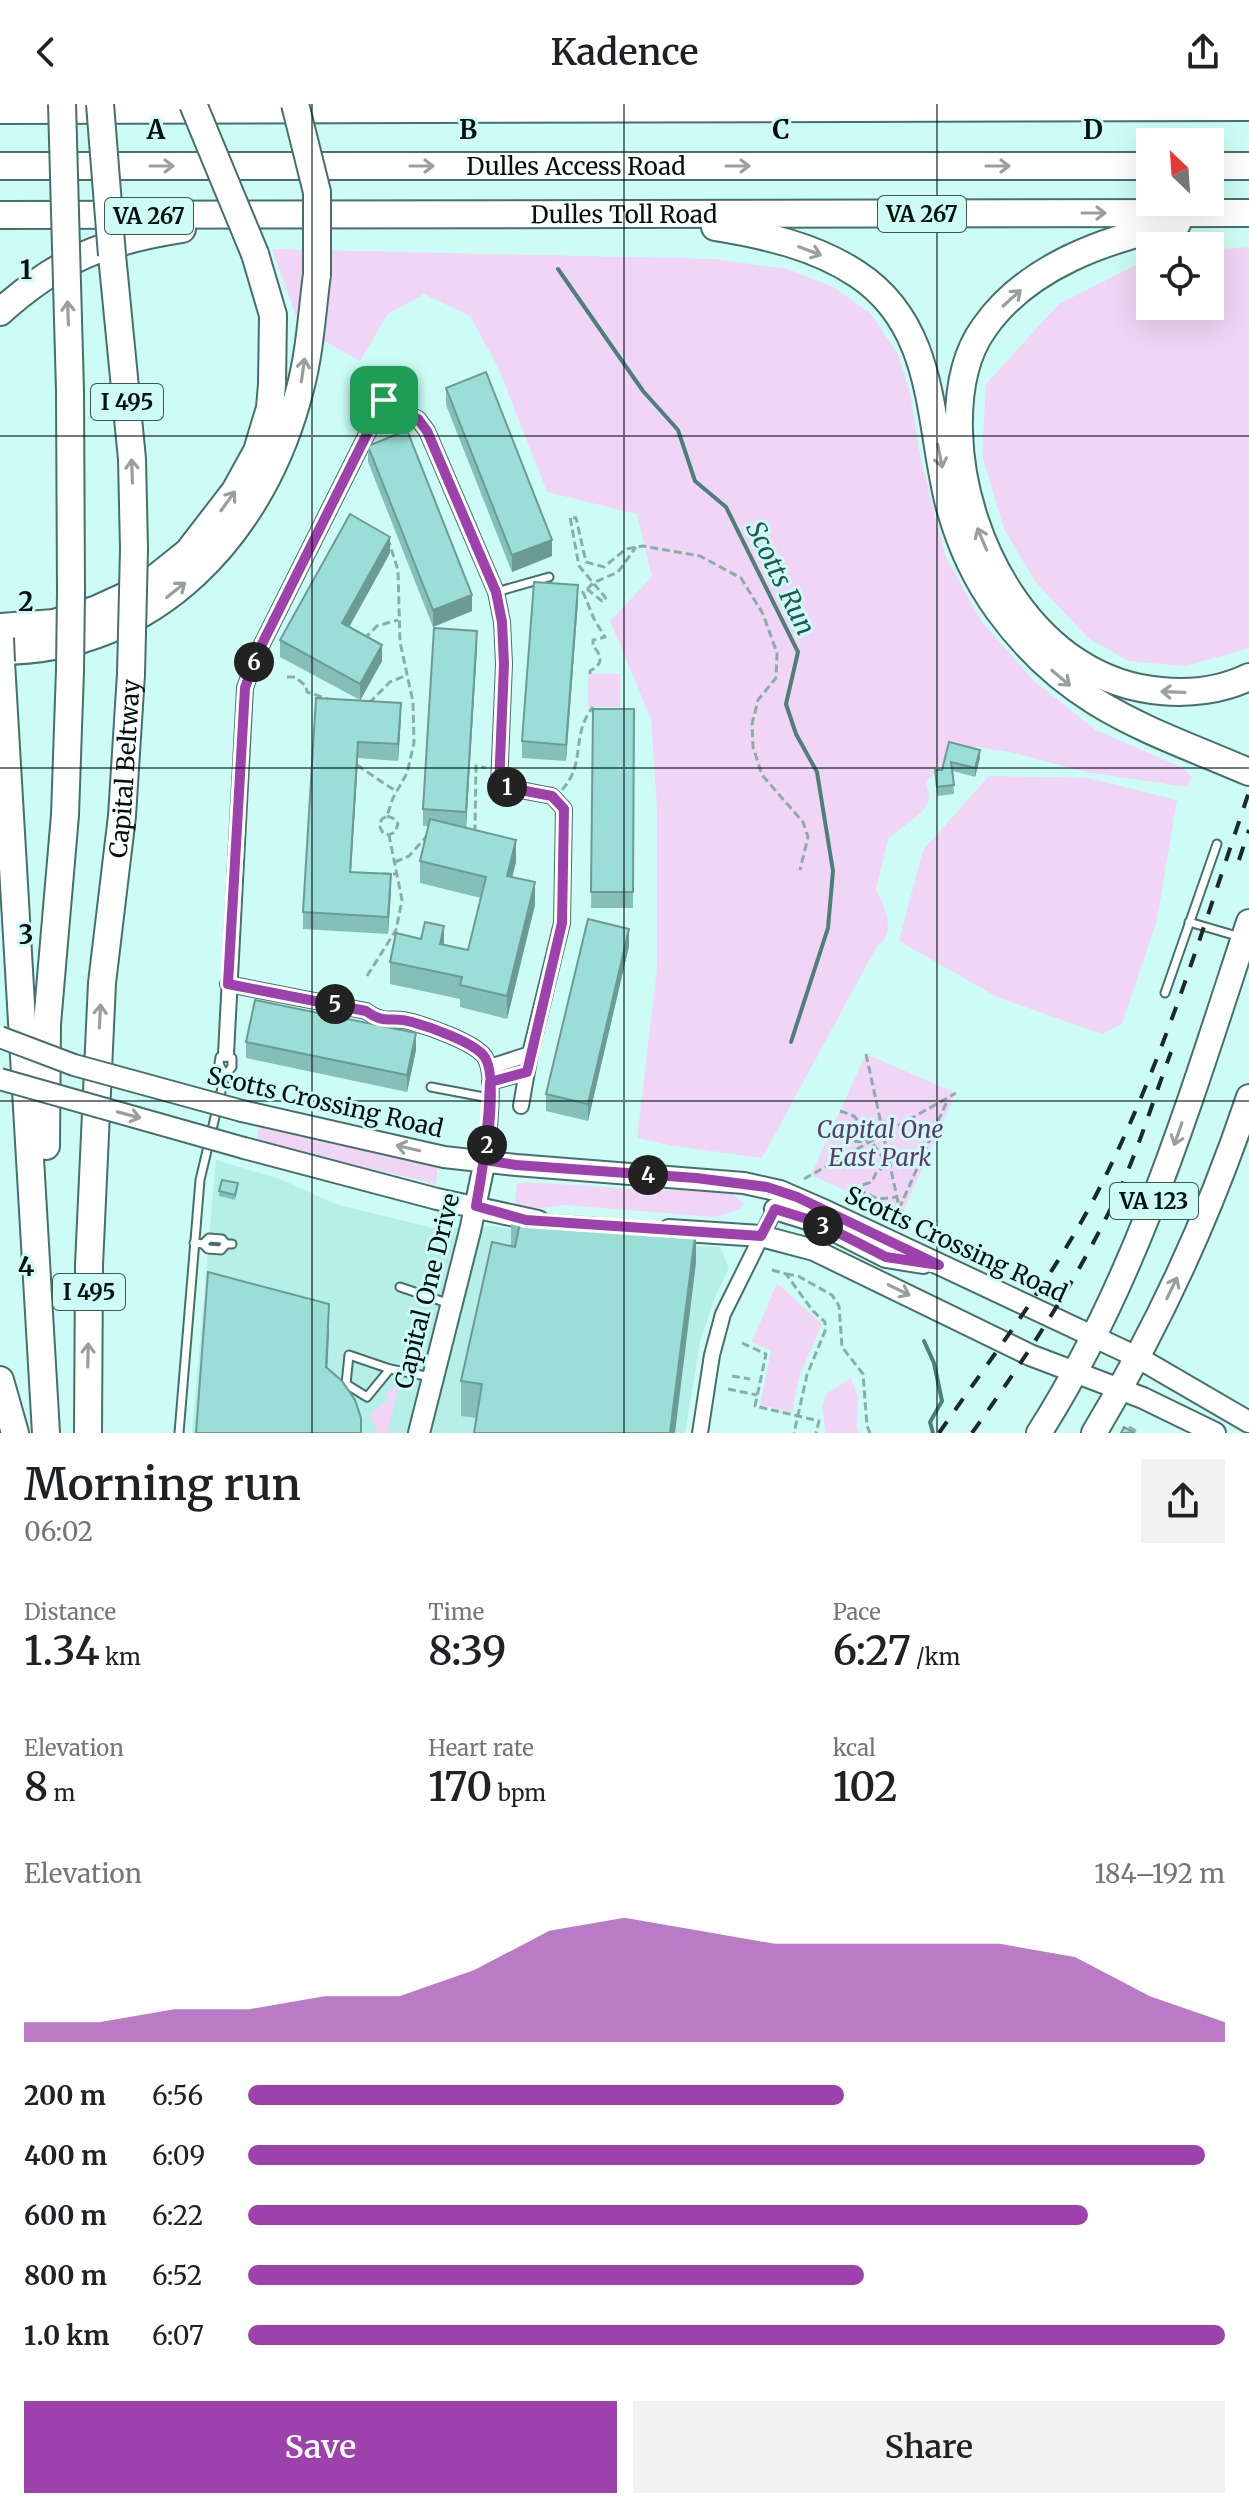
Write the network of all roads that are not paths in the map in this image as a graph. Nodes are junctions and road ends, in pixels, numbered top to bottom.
1 (62, 104) edge
2 (100, 104) edge
3 (193, 104) edge
4 (295, 104) edge
5 (1249, 107) edge
6 (0, 110) edge
7 (0, 166) edge
8 (1136, 166) edge
9 (1224, 166) edge
10 (1249, 166) edge
11 (1248, 213) edge
12 (0, 215) edge
13 (297, 215) junction
14 (596, 215) junction
15 (0, 312) edge
16 (549, 577) dead end
17 (496, 592) junction
18 (0, 627) edge
19 (0, 650) edge
20 (1249, 677) edge
21 (1223, 761) junction
22 (65, 771) junction
23 (1249, 772) edge
24 (1249, 781) edge
25 (1217, 844) dead end
26 (1189, 922) junction
27 (1246, 930) edge
28 (228, 984) junction
29 (1165, 993) dead end
30 (0, 1037) edge
31 (226, 1054) joint
32 (530, 1054) junction
33 (527, 1072) junction
34 (490, 1075) junction
35 (0, 1079) edge
36 (431, 1087) dead end
37 (1249, 1097) edge
38 (489, 1098) junction
39 (521, 1106) dead end
40 (29, 1125) junction
41 (485, 1160) junction
42 (779, 1201) junction
43 (476, 1206) junction
44 (553, 1223) edge
45 (646, 1228) edge
46 (761, 1236) junction
47 (199, 1244) junction
48 (229, 1244) dead end
49 (400, 1287) dead end
50 (452, 1305) junction
51 (1093, 1338) junction
52 (1137, 1357) junction
53 (390, 1369) junction
54 (1074, 1373) junction
55 (433, 1377) junction
56 (0, 1380) edge
57 (1119, 1388) junction
58 (1249, 1422) edge
59 (15, 1433) edge
60 (46, 1433) edge
61 (63, 1433) edge
62 (88, 1433) edge
63 (179, 1433) edge
64 (419, 1433) edge
65 (700, 1433) edge
66 (1039, 1433) edge
67 (1094, 1433) edge
68 (1215, 1433) edge

22 -> 1 highway, bridge
62 -> 2 highway, Capital Beltway / I 495, bridge
18 -> 3 highway, bridge
19 -> 4 highway, bridge
5 - 6 highway
7 -> 8 highway, Dulles Access Road
9 - 10 highway
14 -> 11 highway, Dulles Toll Road / VA 267
20 -> 11 highway
12 - 13 highway, Dulles Toll Road / VA 267
13 - 14 highway, Dulles Toll Road / VA 267
13 - 15 highway
14 -> 21 highway
16 - 17 lane
17 - 28 street
17 - 32 street
19 - 40 highway, I 495
21 - 23 highway
21 - 24 highway
22 - 40 highway
22 - 61 highway
25 - 26 lane
26 - 27 lane
26 - 29 lane
27 -> 51 main road, VA 123
28 - 31 street
28 - 34 street
41 -> 30 main road, Scotts Crossing Road, bridge
31 - 47 lane
32 - 33 street
32 - 34 street
33 - 34 street
33 - 39 street
34 - 38 street
35 -> 43 main road, bridge
36 - 38 lane
52 -> 37 main road, VA 123
38 - 41 street
40 - 60 highway, I 495
41 - 42 main road, Scotts Crossing Road
41 - 43 main road, Capital One Drive
42 - 46 street
42 - 51 main road, Scotts Crossing Road
43 - 44 main road
43 - 50 main road, Capital One Drive
45 - 46 main road
46 -> 54 main road
46 - 65 street
47 - 48 lane
47 - 63 lane
49 - 50 lane
50 - 55 main road, Capital One Drive
51 - 52 main road, Scotts Crossing Road
51 - 54 main road, VA 123
52 - 57 main road, VA 123
52 - 58 main road, Scotts Crossing Road
53 - 53 lane
53 - 55 lane
54 - 57 main road
54 - 66 main road, VA 123
55 - 64 main road, Capital One Drive
56 - 59 highway
57 - 67 main road, VA 123
57 - 68 main road

